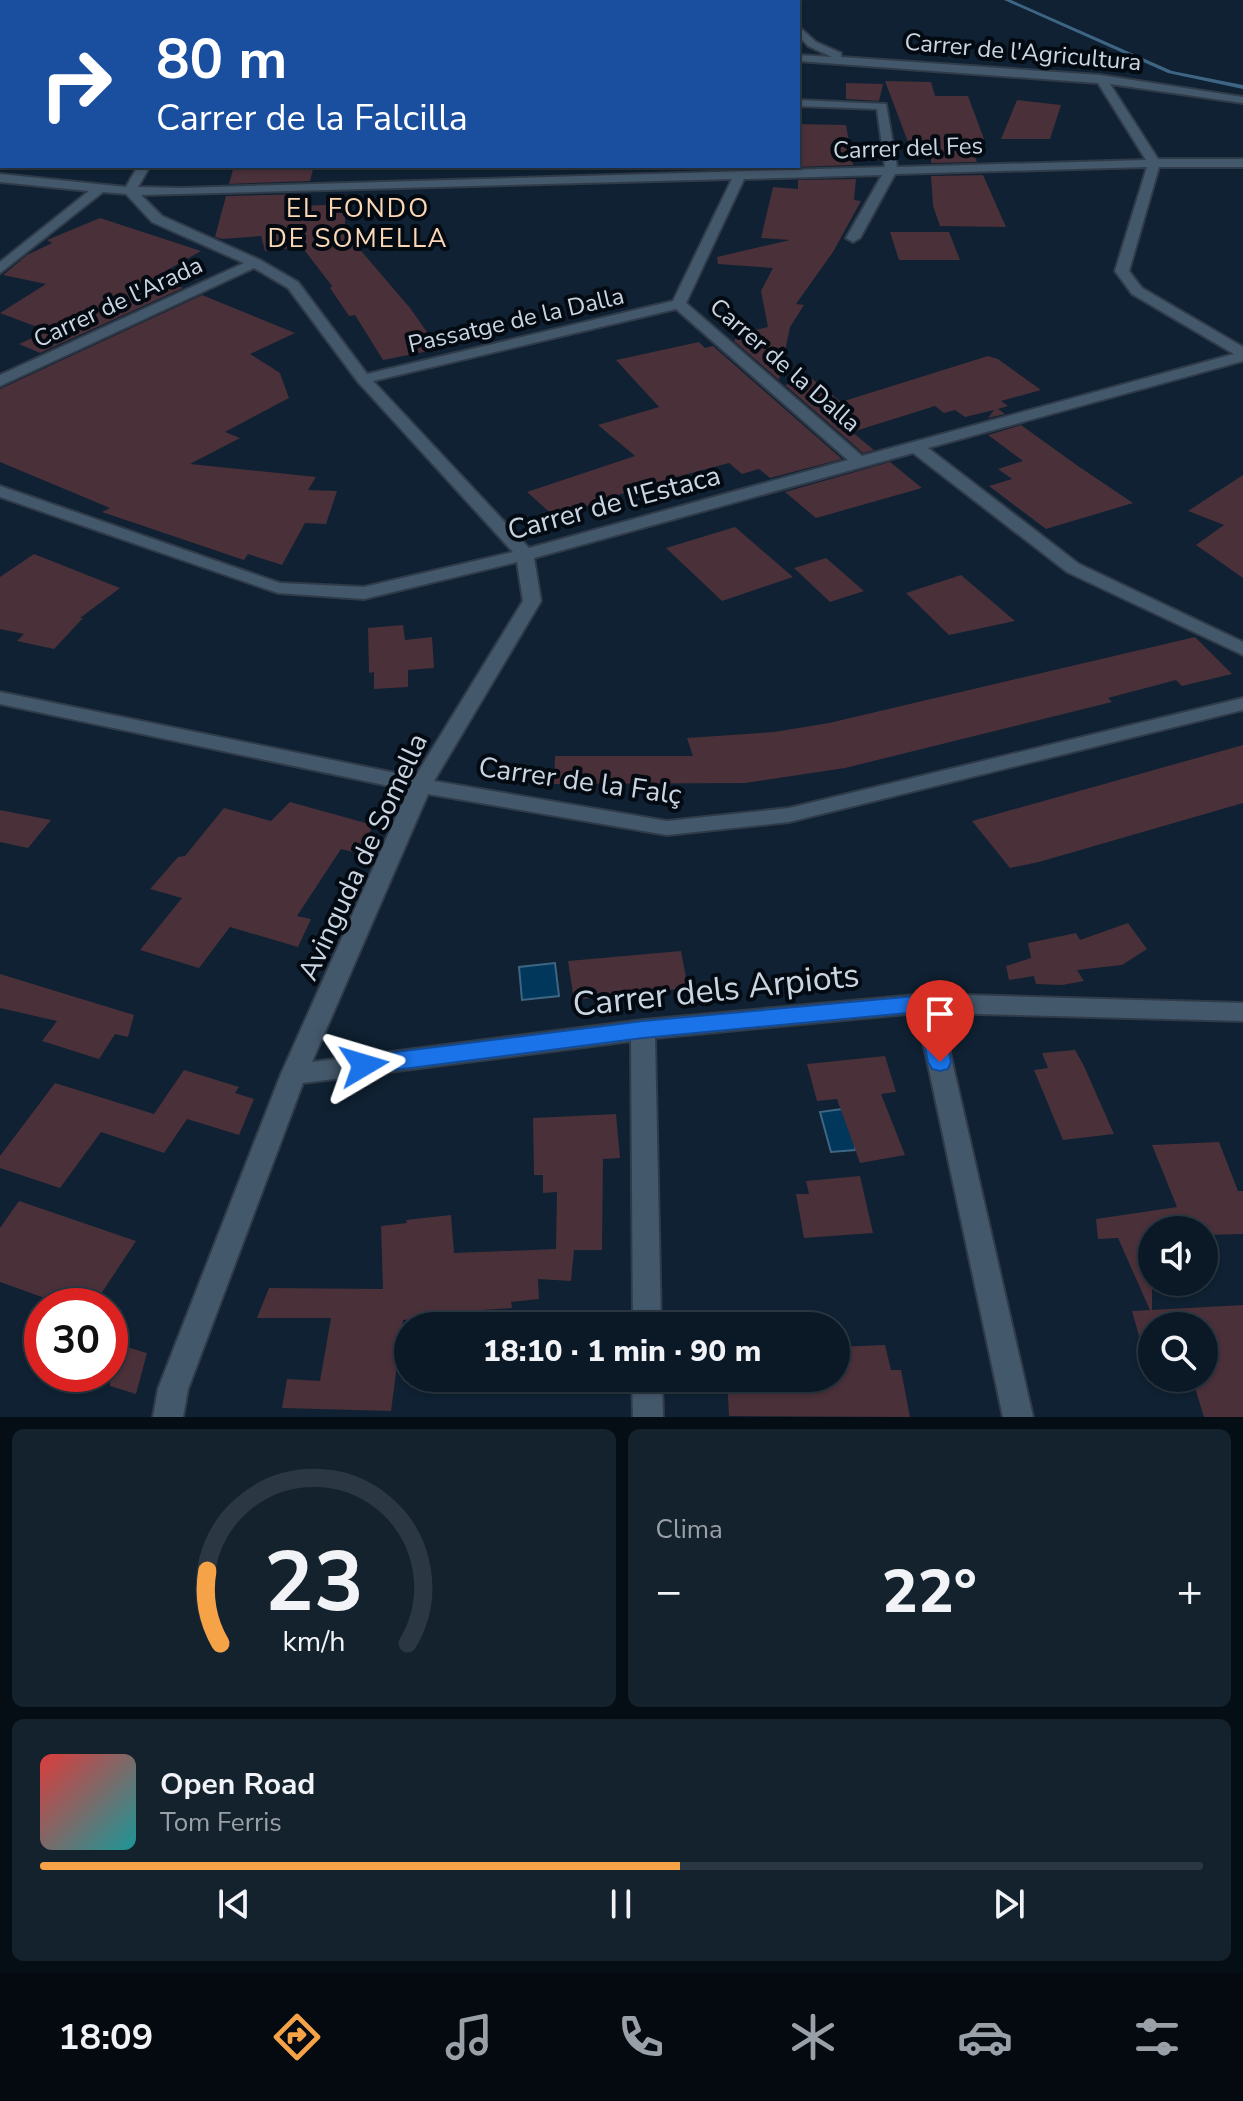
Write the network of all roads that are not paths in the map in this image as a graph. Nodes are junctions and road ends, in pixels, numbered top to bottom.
1 (800, 31) edge
2 (812, 44) junction
3 (800, 57) edge
4 (800, 58) edge
5 (857, 61) junction
6 (1100, 78) junction
7 (1243, 100) edge
8 (800, 103) edge
9 (1154, 163) junction
10 (1243, 163) edge
11 (143, 168) edge
12 (578, 168) edge
13 (891, 170) junction
14 (740, 175) junction
15 (0, 178) edge
16 (573, 179) junction
17 (100, 188) junction
18 (130, 191) junction
19 (853, 238) dead end
20 (255, 263) junction
21 (0, 269) edge
22 (679, 304) junction
23 (1243, 355) edge
24 (363, 379) junction
25 (0, 381) edge
26 (916, 447) junction
27 (859, 462) junction
28 (0, 491) edge
29 (525, 555) junction
30 (1243, 649) edge
31 (0, 698) edge
32 (1243, 704) edge
33 (421, 785) junction
34 (927, 1003) junction
35 (1243, 1012) edge
36 (643, 1030) junction
37 (294, 1074) junction
38 (647, 1312) edge
39 (647, 1392) edge
40 (168, 1417) edge
41 (648, 1417) edge
42 (1018, 1417) edge

1 - 2 street
2 - 3 street
2 - 5 street
4 - 5 street, Carrer de l'Agricultura
5 - 6 street, Carrer de l'Agricultura
6 - 7 street, Carrer de l'Agricultura
6 - 9 street
8 - 13 street
9 - 10 street, Carrer del Fes
9 - 13 street, Carrer del Fes
9 - 23 street
11 - 18 street
12 - 16 street
13 - 14 street, Carrer del Fes
13 - 19 street
14 - 16 street, Carrer del Fes
14 - 22 street, Carrer de la Dalla
15 - 17 street, Carrer del Fes
16 - 18 street, Carrer del Fes
17 - 18 street, Carrer del Fes
17 - 21 street
18 - 20 street
20 - 24 street
20 - 25 street, Carrer de l'Arada
22 - 24 street, Passatge de la Dalla
22 - 27 street, Carrer de la Dalla
23 - 26 street, Carrer de l'Estaca
24 - 29 street
26 - 27 street, Carrer de l'Estaca
26 - 30 street
27 - 29 street, Carrer de l'Estaca
28 - 29 street, Carrer de l'Estaca
29 - 33 street, Avinguda de Somella
31 - 33 street, Carrer de la Falç
32 - 33 street, Carrer de la Falç
33 - 37 street, Avinguda de Somella
34 - 35 street, Carrer dels Arpiots
34 - 36 street, Carrer dels Arpiots
34 - 42 street
36 - 37 street, Carrer dels Arpiots
36 - 38 street
37 - 40 street, Avinguda de Somella
39 - 41 street

